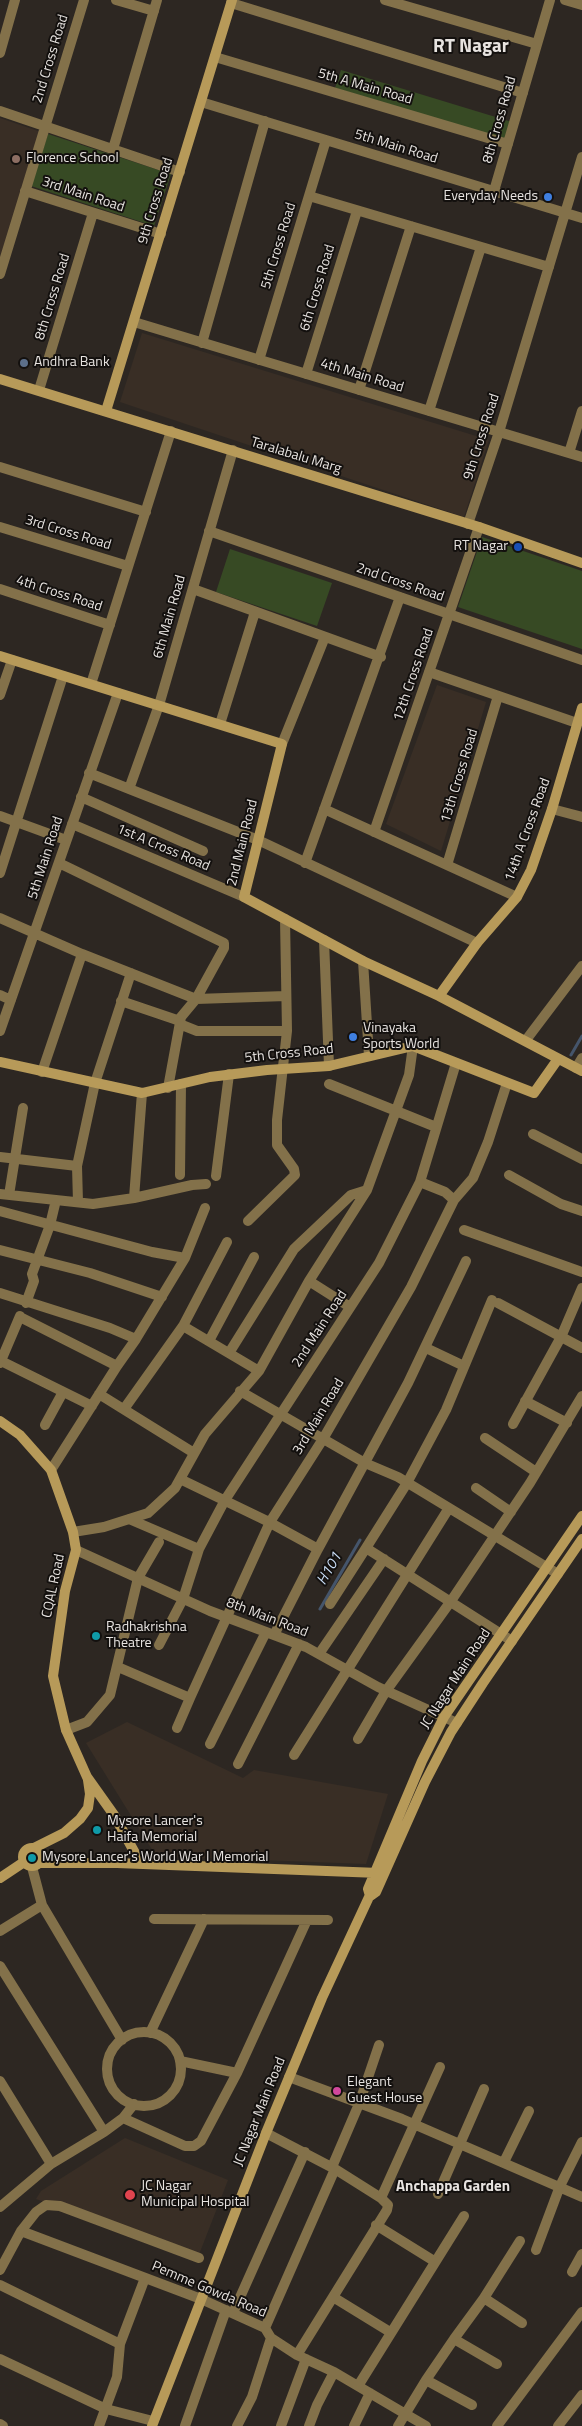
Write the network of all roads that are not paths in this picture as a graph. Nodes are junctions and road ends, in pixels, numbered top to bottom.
1 (15, 0) edge
2 (84, 0) edge
3 (116, 0) edge
4 (157, 0) edge
5 (385, 0) edge
6 (550, 0) edge
7 (565, 0) edge
8 (232, 2) edge
9 (582, 5) edge
10 (154, 11) junction
11 (537, 44) junction
12 (0, 53) edge
13 (215, 57) junction
14 (523, 93) junction
15 (201, 102) junction
16 (0, 111) edge
17 (265, 121) junction
18 (44, 126) junction
19 (326, 140) junction
20 (508, 144) junction
21 (113, 149) junction
22 (582, 157) edge
23 (180, 172) junction
24 (25, 191) junction
25 (494, 191) junction
26 (309, 196) junction
27 (357, 211) junction
28 (565, 212) junction
29 (93, 213) junction
30 (582, 218) edge
31 (411, 226) junction
32 (160, 234) junction
33 (482, 247) junction
34 (549, 266) junction
35 (0, 274) edge
36 (134, 322) junction
37 (202, 343) junction
38 (259, 360) junction
39 (306, 374) junction
40 (0, 379) edge
41 (39, 390) junction
42 (359, 390) junction
43 (106, 411) junction
44 (429, 411) junction
45 (582, 411) edge
46 (171, 431) junction
47 (499, 432) junction
48 (233, 450) junction
49 (569, 453) junction
50 (582, 457) edge
51 (0, 467) edge
52 (146, 512) junction
53 (468, 524) junction
54 (0, 527) edge
55 (479, 527) junction
56 (210, 531) junction
57 (582, 563) edge
58 (128, 566) junction
59 (0, 589) edge
60 (193, 589) junction
61 (400, 597) junction
62 (255, 612) junction
63 (450, 614) junction
64 (110, 625) junction
65 (325, 637) junction
66 (0, 656) edge
67 (381, 657) junction
68 (12, 660) junction
69 (582, 660) edge
70 (429, 672) junction
71 (63, 676) junction
72 (91, 684) junction
73 (118, 693) junction
74 (0, 695) edge
75 (498, 696) junction
76 (159, 705) junction
77 (582, 708) edge
78 (577, 723) junction
79 (220, 724) junction
80 (282, 744) junction
81 (89, 773) junction
82 (129, 789) junction
83 (81, 797) junction
84 (324, 809) junction
85 (552, 809) junction
86 (0, 816) edge
87 (582, 817) edge
88 (16, 822) junction
89 (72, 824) junction
90 (374, 832) junction
91 (66, 840) junction
92 (258, 840) junction
93 (203, 851) dead end
94 (59, 863) junction
95 (305, 863) junction
96 (447, 865) junction
97 (0, 873) edge
98 (244, 897) junction
99 (517, 897) junction
100 (0, 918) edge
101 (285, 919) junction
102 (36, 932) junction
103 (324, 940) junction
104 (477, 943) junction
105 (82, 954) junction
106 (363, 961) junction
107 (582, 966) edge
108 (131, 973) junction
109 (0, 995) edge
110 (286, 996) junction
111 (439, 996) junction
112 (11, 1000) junction
113 (196, 1000) junction
114 (122, 1001) junction
115 (180, 1021) junction
116 (0, 1031) edge
117 (286, 1031) junction
118 (526, 1040) junction
119 (413, 1046) junction
120 (370, 1056) junction
121 (582, 1058) edge
122 (558, 1059) junction
123 (0, 1062) edge
124 (456, 1063) junction
125 (329, 1066) junction
126 (282, 1069) junction
127 (579, 1070) edge
128 (42, 1072) junction
129 (229, 1074) junction
130 (508, 1082) junction
131 (95, 1083) junction
132 (180, 1084) junction
133 (329, 1084) dead end
134 (168, 1088) junction
135 (142, 1093) junction
136 (23, 1108) dead end
137 (396, 1111) junction
138 (436, 1127) junction
139 (533, 1134) dead end
140 (0, 1157) edge
141 (14, 1158) junction
142 (582, 1159) edge
143 (77, 1166) junction
144 (180, 1174) dead end
145 (508, 1175) dead end
146 (216, 1176) dead end
147 (420, 1182) junction
148 (206, 1184) dead end
149 (368, 1190) junction
150 (5, 1195) edge
151 (134, 1198) junction
152 (56, 1200) junction
153 (454, 1200) junction
154 (78, 1202) junction
155 (205, 1208) dead end
156 (0, 1211) edge
157 (582, 1211) edge
158 (248, 1221) dead end
159 (50, 1225) junction
160 (464, 1230) dead end
161 (227, 1242) dead end
162 (0, 1250) edge
163 (254, 1257) dead end
164 (185, 1258) junction
165 (37, 1261) junction
166 (466, 1261) dead end
167 (582, 1272) edge
168 (309, 1282) junction
169 (582, 1288) edge
170 (0, 1293) edge
171 (162, 1297) junction
172 (26, 1302) junction
173 (350, 1307) junction
174 (183, 1326) junction
175 (560, 1337) junction
176 (136, 1339) junction
177 (208, 1341) junction
178 (4, 1346) edge
179 (426, 1348) junction
180 (582, 1348) edge
181 (229, 1353) junction
182 (0, 1362) edge
183 (117, 1366) junction
184 (464, 1366) junction
185 (258, 1371) junction
186 (240, 1391) junction
187 (63, 1392) junction
188 (99, 1394) junction
189 (582, 1396) edge
190 (525, 1401) junction
191 (92, 1406) junction
192 (124, 1409) junction
193 (282, 1414) junction
194 (0, 1421) edge
195 (567, 1423) junction
196 (44, 1424) dead end
197 (513, 1424) dead end
198 (485, 1438) dead end
199 (324, 1439) junction
200 (194, 1453) junction
201 (364, 1463) junction
202 (51, 1470) junction
203 (536, 1472) junction
204 (180, 1479) junction
205 (408, 1483) junction
206 (476, 1488) dead end
207 (225, 1500) junction
208 (450, 1508) junction
209 (511, 1512) junction
210 (582, 1516) edge
211 (129, 1519) junction
212 (270, 1522) junction
213 (73, 1532) junction
214 (495, 1536) junction
215 (582, 1539) edge
216 (159, 1542) dead end
217 (318, 1548) junction
218 (366, 1548) junction
219 (199, 1549) junction
220 (76, 1550) junction
221 (384, 1559) junction
222 (546, 1568) junction
223 (558, 1574) junction
224 (408, 1575) junction
225 (138, 1578) junction
226 (183, 1599) junction
227 (450, 1602) junction
228 (330, 1604) dead end
229 (228, 1618) junction
230 (270, 1633) junction
231 (502, 1634) junction
232 (512, 1641) junction
233 (159, 1644) dead end
234 (299, 1644) junction
235 (319, 1654) junction
236 (118, 1667) junction
237 (348, 1670) junction
238 (386, 1691) junction
239 (190, 1698) junction
240 (444, 1717) junction
241 (457, 1723) junction
242 (178, 1728) dead end
243 (66, 1730) junction
244 (358, 1739) dead end
245 (210, 1744) dead end
246 (294, 1754) dead end
247 (238, 1764) dead end
248 (87, 1777) junction
249 (414, 1779) junction
250 (425, 1782) junction
251 (34, 1848) junction
252 (32, 1864) junction
253 (141, 1864) junction
254 (379, 1873) junction
255 (0, 1878) edge
256 (42, 1905) junction
257 (154, 1919) dead end
258 (204, 1919) junction
259 (307, 1920) junction
260 (328, 1920) dead end
261 (0, 1931) edge
262 (0, 1966) edge
263 (150, 2033) junction
264 (122, 2040) junction
265 (379, 2044) dead end
266 (180, 2061) junction
267 (440, 2067) dead end
268 (237, 2073) junction
269 (289, 2077) junction
270 (0, 2081) edge
271 (484, 2090) dead end
272 (134, 2104) junction
273 (359, 2104) junction
274 (529, 2111) dead end
275 (123, 2118) junction
276 (413, 2123) junction
277 (104, 2132) junction
278 (266, 2133) junction
279 (582, 2142) edge
280 (460, 2143) junction
281 (304, 2152) junction
282 (504, 2162) junction
283 (51, 2164) junction
284 (333, 2168) junction
285 (560, 2186) junction
286 (438, 2194) dead end
287 (582, 2197) edge
288 (381, 2198) junction
289 (0, 2207) edge
290 (464, 2216) dead end
291 (376, 2225) junction
292 (21, 2232) junction
293 (520, 2241) dead end
294 (536, 2250) dead end
295 (582, 2254) edge
296 (199, 2258) dead end
297 (434, 2261) junction
298 (0, 2270) edge
299 (572, 2272) dead end
300 (145, 2278) junction
301 (0, 2285) edge
302 (333, 2297) junction
303 (484, 2298) junction
304 (201, 2299) junction
305 (230, 2312) junction
306 (582, 2312) edge
307 (522, 2323) dead end
308 (265, 2328) junction
309 (390, 2332) junction
310 (270, 2338) junction
311 (454, 2339) junction
312 (120, 2344) junction
313 (302, 2357) junction
314 (0, 2359) edge
315 (497, 2364) dead end
316 (334, 2372) junction
317 (426, 2380) junction
318 (358, 2386) junction
319 (370, 2393) junction
320 (582, 2394) edge
321 (472, 2405) dead end
322 (106, 2409) junction
323 (405, 2414) junction
324 (0, 2424) edge
325 (152, 2424) edge
326 (3, 2426) edge
327 (99, 2426) edge
328 (185, 2426) edge
329 (237, 2426) edge
330 (281, 2426) edge
331 (309, 2426) edge
332 (354, 2426) edge
333 (398, 2426) edge
334 (426, 2426) edge
335 (497, 2426) edge
336 (558, 2426) edge

1 - 12 street
2 - 18 street, 2nd Cross Road
3 - 10 street
4 - 10 street
5 - 11 street
6 - 11 street, 8th Cross Road
7 - 9 street
8 - 13 street, 9th Cross Road
8 - 14 street
10 - 21 street
11 - 14 street, 8th Cross Road
13 - 15 street, 9th Cross Road
13 - 20 street, 5th A Main Road
14 - 20 street, 8th Cross Road
15 - 17 street, 5th Main Road
15 - 23 street, 9th Cross Road
16 - 18 street
17 - 19 street, 5th Main Road
17 - 37 street
18 - 21 street
18 - 24 street, 2nd Cross Road
19 - 25 street, 5th Main Road
19 - 26 street, 5th Cross Road
20 - 25 street, 8th Cross Road
21 - 23 street
22 - 28 street, 9th Cross Road
23 - 32 street, 9th Cross Road
24 - 29 street, 3rd Main Road
24 - 35 street, 2nd Cross Road
25 - 28 street, 5th Main Road
26 - 27 street
26 - 38 street, 5th Cross Road
27 - 31 street
27 - 39 street, 6th Cross Road
28 - 30 street, 5th Main Road
28 - 34 street, 9th Cross Road
29 - 32 street, 3rd Main Road
29 - 41 street, 8th Cross Road
31 - 33 street
31 - 42 street
32 - 36 street, 9th Cross Road
33 - 34 street
33 - 44 street
34 - 47 street, 9th Cross Road
36 - 37 street, 4th Main Road
36 - 43 street, 9th Cross Road
37 - 38 street, 4th Main Road
38 - 39 street, 4th Main Road
39 - 42 street, 4th Main Road
40 - 41 street, Taralabalu Marg
41 - 43 street, Taralabalu Marg
42 - 44 street, 4th Main Road
43 - 46 street, Taralabalu Marg
44 - 47 street, 4th Main Road
45 - 49 street
46 - 48 street, Taralabalu Marg
46 - 52 street
47 - 49 street, 4th Main Road
47 - 53 street, 9th Cross Road
48 - 53 street, Taralabalu Marg
48 - 56 street, 6th Main Road
49 - 50 street, 4th Main Road
51 - 52 street
52 - 58 street
53 - 55 street, Taralabalu Marg
54 - 58 street, 3rd Cross Road
55 - 57 street, Taralabalu Marg
55 - 63 street, 12th Cross Road
56 - 60 street, 6th Main Road
56 - 61 street, 2nd Cross Road
58 - 64 street
59 - 64 street, 4th Cross Road
60 - 62 street
60 - 76 street, 6th Main Road
61 - 63 street, 2nd Cross Road
61 - 67 street
62 - 65 street
62 - 79 street
63 - 69 street, 2nd Cross Road
63 - 70 street, 12th Cross Road
64 - 72 street
65 - 67 street
65 - 80 street
66 - 68 street
67 - 84 street
68 - 71 street
68 - 74 street
70 - 75 street
70 - 90 street, 12th Cross Road
71 - 72 street
71 - 88 street
72 - 73 street
73 - 76 street
73 - 81 street, 5th Main Road
75 - 78 street
75 - 96 street, 13th Cross Road
76 - 79 street
76 - 82 street, 6th Main Road
77 - 78 street, 14th A Cross Road
78 - 85 street, 14th A Cross Road
79 - 80 street
80 - 92 street, 2nd Main Road
81 - 82 street
81 - 83 street, 5th Main Road
82 - 92 street
83 - 89 street, 5th Main Road
83 - 93 street
84 - 90 street
84 - 95 street
85 - 87 street
85 - 99 street, 14th A Cross Road
86 - 88 street
88 - 91 street
88 - 97 street
89 - 91 street, 5th Main Road
89 - 98 street, 1st A Cross Road
90 - 96 street
91 - 94 street, 5th Main Road
92 - 95 street
92 - 98 street, 2nd Main Road
94 - 102 street, 5th Main Road
94 - 113 street
95 - 104 street
96 - 99 street
98 - 101 street, 2nd Main Road
99 - 104 street, 14th A Cross Road
100 - 102 street
101 - 103 street, 2nd Main Road
101 - 110 street
102 - 105 street
102 - 112 street, 5th Main Road
103 - 106 street, 2nd Main Road
103 - 125 street
104 - 111 street, 14th A Cross Road
105 - 108 street
105 - 128 street
106 - 111 street, 2nd Main Road
106 - 120 street
107 - 118 street
108 - 113 street
108 - 114 street
109 - 112 street
110 - 113 street
110 - 117 street
111 - 118 street, 2nd Main Road
112 - 116 street, 5th Main Road
113 - 115 street
114 - 115 street
114 - 131 street
115 - 117 street
115 - 134 street
117 - 126 street
118 - 122 street, 2nd Main Road
119 - 120 street, 5th Cross Road
119 - 124 street
119 - 137 street
120 - 125 street, 5th Cross Road
121 - 127 street
122 - 127 street, 2nd Main Road
122 - 130 street
123 - 128 street, 5th Cross Road
124 - 130 street
124 - 138 street, 2nd Main Road
125 - 126 street, 5th Cross Road
126 - 129 street, 5th Cross Road
126 - 158 street
128 - 131 street, 5th Cross Road
129 - 132 street, 5th Cross Road
129 - 146 street
130 - 153 street, 3rd Main Road
131 - 135 street, 5th Cross Road
131 - 143 street
132 - 134 street, 5th Cross Road
132 - 144 street
133 - 137 street
134 - 135 street, 5th Cross Road
135 - 151 street
136 - 141 street
137 - 138 street
137 - 149 street
138 - 147 street, 2nd Main Road
139 - 142 street
140 - 141 street
141 - 143 street
141 - 150 street
143 - 154 street
145 - 157 street
147 - 153 street
147 - 173 street, 2nd Main Road
148 - 151 street
149 - 168 street
149 - 181 street
150 - 152 street
151 - 154 street
152 - 154 street
152 - 159 street
153 - 199 street, 3rd Main Road
155 - 164 street
156 - 159 street
159 - 164 street
159 - 165 street
160 - 167 street
161 - 174 street
162 - 165 street
163 - 177 street
164 - 171 street
165 - 171 street
165 - 172 street
166 - 179 street
168 - 173 street
168 - 185 street
169 - 175 street
170 - 172 street
171 - 176 street
172 - 176 street
173 - 193 street, 2nd Main Road
174 - 177 street
174 - 192 street
175 - 180 street
175 - 184 street
175 - 190 street
176 - 183 street
177 - 181 street
178 - 182 street
178 - 183 street
179 - 184 street
179 - 201 street
181 - 185 street
182 - 187 street
183 - 188 street
184 - 205 street
185 - 186 street
186 - 193 street
186 - 200 street
187 - 191 street
187 - 196 street
188 - 191 street
188 - 192 street
189 - 195 street
190 - 195 street
190 - 197 street
191 - 202 street
192 - 200 street
193 - 199 street
193 - 207 street, 2nd Main Road
194 - 202 street, CQAL Road
195 - 203 street
198 - 203 street
199 - 201 street
199 - 212 street, 3rd Main Road
200 - 204 street
201 - 205 street
201 - 217 street
202 - 213 street, CQAL Road
203 - 209 street
204 - 207 street
204 - 211 street
205 - 208 street
205 - 218 street
206 - 209 street
207 - 212 street
207 - 219 street, 2nd Main Road
208 - 214 street
208 - 224 street
209 - 214 street
210 - 222 street, JC Nagar Main Road
211 - 213 street
211 - 219 street
212 - 217 street
212 - 229 street, 3rd Main Road
213 - 220 street, CQAL Road
214 - 222 street
214 - 227 street
215 - 223 street, JC Nagar Main Road
216 - 225 street
217 - 230 street
218 - 221 street
218 - 228 street
219 - 226 street, 2nd Main Road
220 - 225 street, 8th Main Road
220 - 243 street, CQAL Road
221 - 224 street
221 - 235 street
222 - 223 street
222 - 231 street, JC Nagar Main Road
223 - 232 street, JC Nagar Main Road
224 - 227 street
224 - 237 street
225 - 226 street, 8th Main Road
225 - 236 street
226 - 229 street, 8th Main Road
226 - 233 street, 2nd Main Road
227 - 231 street
227 - 238 street
229 - 230 street, 8th Main Road
229 - 239 street, 3rd Main Road
230 - 234 street, 8th Main Road
230 - 245 street
231 - 232 street
231 - 240 street, JC Nagar Main Road
232 - 241 street, JC Nagar Main Road
234 - 235 street, 8th Main Road
234 - 247 street
235 - 237 street, 8th Main Road
236 - 239 street
236 - 243 street
237 - 238 street, 8th Main Road
237 - 246 street
238 - 240 street, 8th Main Road
238 - 244 street
239 - 242 street, 3rd Main Road
240 - 241 street, 8th Main Road
240 - 249 street, JC Nagar Main Road
241 - 250 street, JC Nagar Main Road
243 - 248 street, CQAL Road
248 - 251 street, CQAL Road
248 - 253 street, CQAL Road
249 - 250 street
249 - 254 street, JC Nagar Main Road
250 - 254 street, JC Nagar Main Road
251 - 252 street
251 - 252 street, CQAL Road
252 - 253 street
252 - 255 street, CQAL Road
252 - 256 street
253 - 254 street
254 - 269 street, JC Nagar Main Road
256 - 261 street
256 - 264 street
257 - 258 street
258 - 259 street
258 - 263 street
259 - 260 street
259 - 268 street
262 - 277 street
263 - 264 street
263 - 266 street
264 - 272 street
265 - 273 street
266 - 268 street
266 - 272 street
267 - 276 street
268 - 275 street
269 - 273 street
269 - 278 street, JC Nagar Main Road
270 - 283 street
271 - 280 street
272 - 275 street
273 - 276 street
273 - 284 street
274 - 282 street
275 - 277 street
276 - 280 street
276 - 288 street
277 - 283 street
278 - 281 street
278 - 304 street, JC Nagar Main Road
279 - 285 street
280 - 282 street
280 - 286 street
281 - 284 street
281 - 305 street
282 - 285 street
283 - 289 street
284 - 288 street
284 - 308 street
285 - 287 street
285 - 294 street
288 - 291 street
290 - 297 street
291 - 297 street
291 - 302 street
292 - 296 street
292 - 298 street
292 - 300 street, Pemme Gowda Road
293 - 303 street
295 - 299 street
297 - 309 street
300 - 304 street, Pemme Gowda Road
300 - 312 street
301 - 312 street
302 - 309 street
302 - 313 street
303 - 307 street
303 - 311 street
304 - 305 street, Pemme Gowda Road
304 - 325 street, JC Nagar Main Road
305 - 308 street, Pemme Gowda Road
305 - 328 street
306 - 335 street
308 - 310 street, Pemme Gowda Road
309 - 318 street
310 - 313 street, Pemme Gowda Road
310 - 329 street
311 - 315 street
311 - 317 street
312 - 322 street
313 - 316 street, Pemme Gowda Road
313 - 330 street
314 - 322 street
316 - 318 street, Pemme Gowda Road
316 - 331 street
317 - 321 street
317 - 323 street
318 - 319 street, Pemme Gowda Road
319 - 323 street, Pemme Gowda Road
319 - 332 street
320 - 336 street
322 - 325 street
322 - 327 street
323 - 333 street
323 - 334 street, Pemme Gowda Road
324 - 326 street

